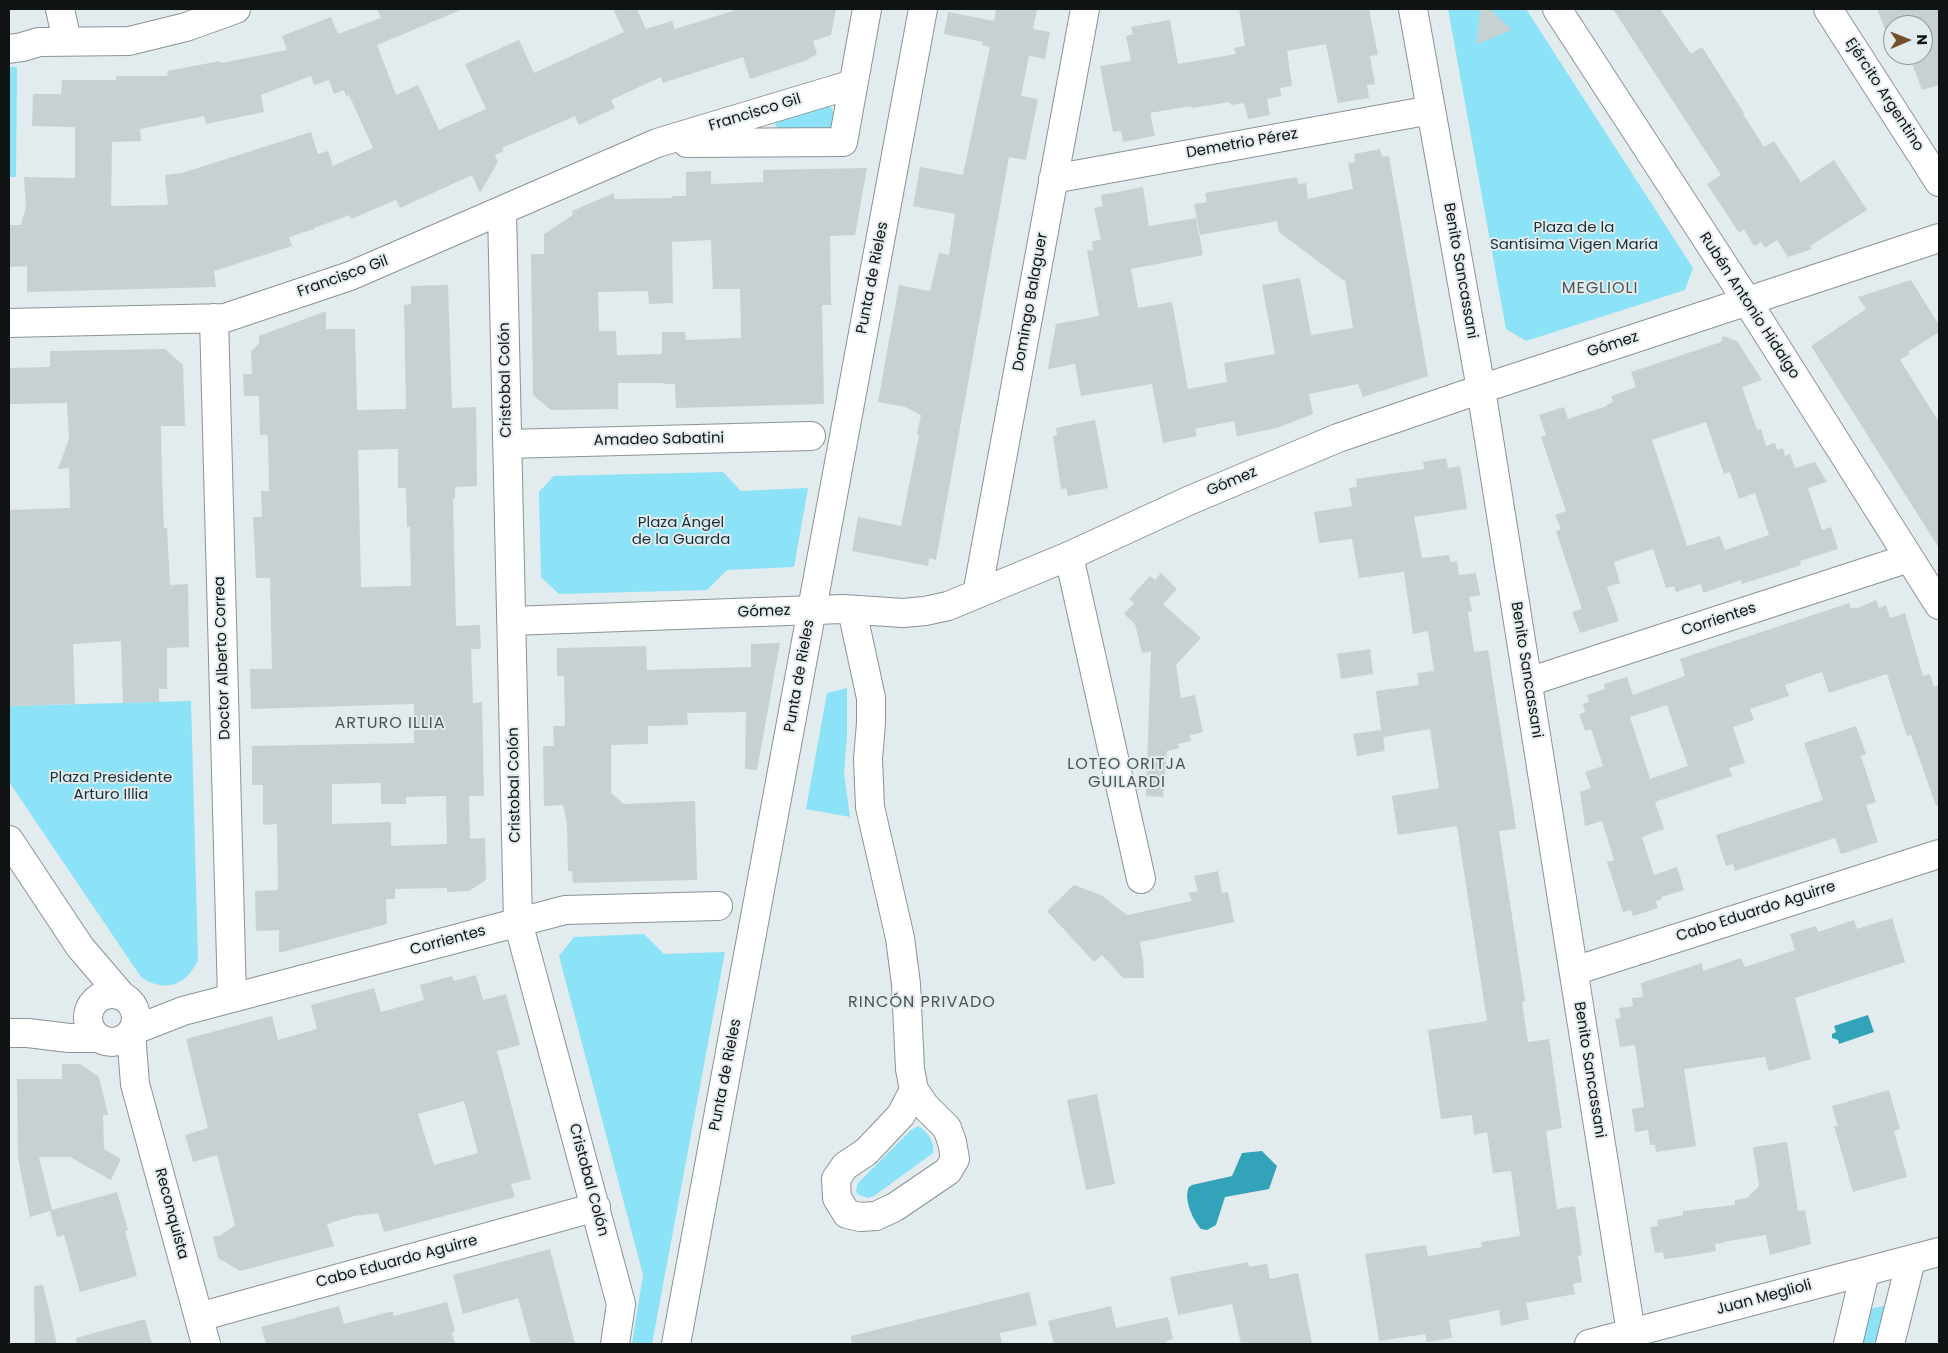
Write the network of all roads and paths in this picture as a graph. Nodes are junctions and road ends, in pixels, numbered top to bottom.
1 (60, 9) edge
2 (236, 9) edge
3 (867, 9) edge
4 (924, 9) edge
5 (1085, 9) edge
6 (1413, 9) edge
7 (1557, 9) edge
8 (1828, 9) edge
9 (9, 32) edge
10 (67, 41) junction
11 (39, 42) junction
12 (9, 49) edge
13 (853, 84) junction
14 (1431, 110) junction
15 (657, 143) junction
16 (1053, 179) junction
17 (1939, 182) edge
18 (502, 211) junction
19 (1939, 238) edge
20 (1747, 301) junction
21 (214, 318) junction
22 (9, 323) edge
23 (1482, 389) junction
24 (811, 436) dead end
25 (507, 444) junction
26 (1069, 556) junction
27 (1909, 558) junction
28 (976, 594) junction
29 (1939, 605) edge
30 (812, 610) junction
31 (852, 610) junction
32 (511, 621) junction
33 (1528, 682) junction
34 (9, 840) edge
35 (1939, 854) edge
36 (1141, 879) dead end
37 (718, 906) dead end
38 (518, 922) junction
39 (80, 948) junction
40 (1574, 971) junction
41 (232, 998) junction
42 (91, 1007) junction
43 (121, 1024) junction
44 (18, 1033) edge
45 (914, 1090) junction
46 (596, 1207) junction
47 (1939, 1252) edge
48 (1911, 1260) junction
49 (1865, 1272) junction
50 (199, 1317) junction
51 (1631, 1333) junction
52 (206, 1344) edge
53 (615, 1344) edge
54 (676, 1344) edge
55 (1589, 1344) edge
56 (1848, 1344) edge
57 (1890, 1344) edge

1 - 10 street
2 - 10 street
3 - 13 street
4 - 30 street, Punta de Rieles
5 - 16 street, Domingo Balaguer
6 - 14 street, Benito Sancassani
7 - 20 street, Rubén Antonio Hidalgo
8 - 17 street, Ejército Argentino
9 - 11 street
10 - 11 street
11 - 12 street
13 - 15 street, Francisco Gil
13 - 15 street, Francisco Gil
14 - 16 street, Demetrio Pérez
14 - 23 street, Benito Sancassani
15 - 18 street, Francisco Gil
16 - 28 street, Domingo Balaguer
18 - 21 street, Francisco Gil
18 - 25 street, Cristobal Colón
19 - 20 street, Gómez
20 - 23 street, Gómez
20 - 27 street, Rubén Antonio Hidalgo
21 - 22 street, Francisco Gil
21 - 41 street, Doctor Alberto Correa
23 - 26 street, Gómez
23 - 33 street, Benito Sancassani
24 - 25 street, Amadeo Sabatini
25 - 32 street, Cristobal Colón
26 - 28 street, Gómez
26 - 36 street
27 - 29 street, Rubén Antonio Hidalgo
27 - 33 street, Corrientes
28 - 31 street, Gómez
30 - 31 street, Gómez
30 - 32 street, Gómez
30 - 54 street, Punta de Rieles
31 - 45 street
32 - 38 street, Cristobal Colón
33 - 40 street, Benito Sancassani
34 - 39 street, Reconquista
35 - 40 street, Cabo Eduardo Aguirre
37 - 38 street, Corrientes
38 - 41 street, Corrientes
38 - 46 street, Cristobal Colón
39 - 42 street, Reconquista
39 - 43 street, Reconquista
40 - 51 street, Benito Sancassani
41 - 43 street, Corrientes
42 - 43 street, Reconquista
42 - 43 street, Corrientes
42 - 44 street, Corrientes
43 - 44 street, Corrientes
43 - 50 street, Reconquista
45 - 45 street
46 - 50 street, Cabo Eduardo Aguirre
46 - 53 street, Cristobal Colón
47 - 48 street, Juan Meglioli
48 - 49 street, Juan Meglioli
48 - 57 street
49 - 51 street, Juan Meglioli
49 - 56 street
50 - 52 street, Reconquista
51 - 55 street, Juan Meglioli

